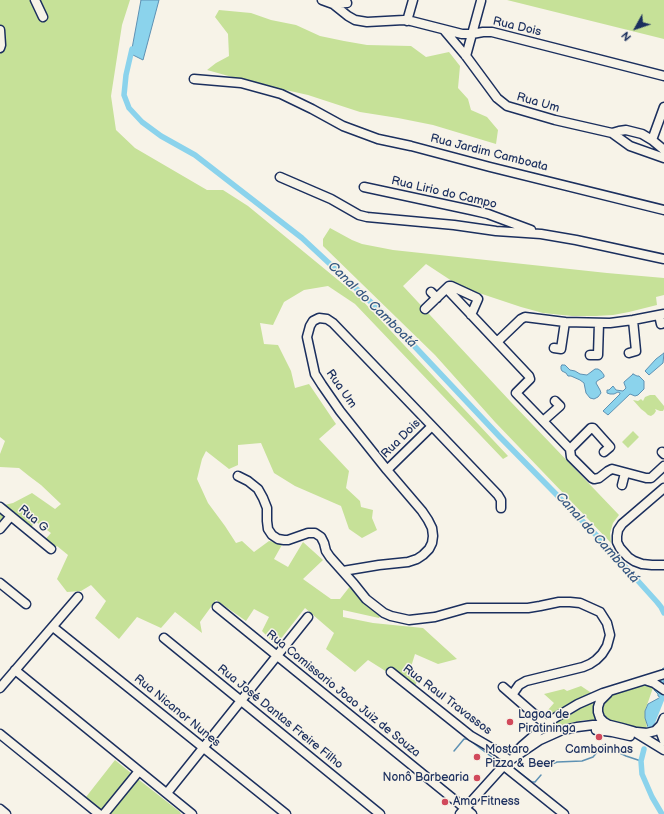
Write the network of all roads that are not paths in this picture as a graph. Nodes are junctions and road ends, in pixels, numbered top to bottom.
1 (36, 0) edge
2 (322, 0) edge
3 (413, 0) edge
4 (347, 1) edge
5 (481, 1) dead end
6 (333, 4) junction
7 (344, 13) junction
8 (43, 17) dead end
9 (407, 21) junction
10 (0, 30) edge
11 (444, 30) junction
12 (472, 34) junction
13 (0, 48) edge
14 (466, 56) junction
15 (664, 76) edge
16 (194, 79) dead end
17 (664, 107) edge
18 (612, 133) junction
19 (652, 140) junction
20 (664, 150) edge
21 (664, 158) edge
22 (280, 177) dead end
23 (364, 187) dead end
24 (664, 210) edge
25 (541, 234) junction
26 (664, 259) edge
27 (447, 289) junction
28 (425, 309) dead end
29 (471, 315) junction
30 (662, 315) edge
31 (633, 320) junction
32 (565, 322) junction
33 (599, 323) junction
34 (661, 324) dead end
35 (497, 342) junction
36 (554, 348) dead end
37 (629, 353) dead end
38 (590, 355) dead end
39 (555, 401) dead end
40 (543, 422) junction
41 (432, 426) junction
42 (570, 449) junction
43 (604, 452) dead end
44 (664, 466) edge
45 (387, 470) junction
46 (625, 473) junction
47 (238, 476) dead end
48 (622, 485) dead end
49 (664, 488) edge
50 (0, 507) edge
51 (501, 508) dead end
52 (11, 516) junction
53 (0, 529) edge
54 (51, 549) dead end
55 (664, 564) edge
56 (362, 568) junction
57 (343, 571) junction
58 (0, 583) edge
59 (354, 584) junction
60 (78, 598) dead end
61 (26, 604) dead end
62 (217, 607) dead end
63 (308, 617) dead end
64 (53, 627) junction
65 (164, 638) dead end
66 (277, 656) junction
67 (15, 670) junction
68 (390, 672) dead end
69 (658, 678) edge
70 (503, 687) dead end
71 (0, 688) edge
72 (664, 690) edge
73 (610, 691) junction
74 (512, 695) junction
75 (241, 701) junction
76 (663, 721) edge
77 (546, 725) junction
78 (610, 726) junction
79 (560, 731) junction
80 (633, 731) junction
81 (0, 734) edge
82 (648, 741) junction
83 (664, 741) edge
84 (204, 748) junction
85 (664, 750) edge
86 (506, 763) junction
87 (139, 771) junction
88 (167, 793) junction
89 (0, 809) edge
90 (462, 811) edge
91 (6, 814) edge
92 (99, 814) edge
93 (104, 814) edge
94 (192, 814) edge
95 (286, 814) edge
96 (380, 814) edge
97 (472, 814) edge
98 (564, 814) edge

1 - 8 street
2 - 6 street, Rua Dois
3 - 9 street
4 - 6 street
4 - 7 street
5 - 12 street
6 - 7 street, Rua Dois
7 - 9 street, Rua Dois
9 - 11 street, Rua Dois
10 - 13 street
11 - 12 street, Rua Dois
11 - 14 street, Rua Um
12 - 14 street
12 - 15 street, Rua Dois
14 - 18 street, Rua Um
16 - 24 street, Rua Jardim Camboata
17 - 19 street
18 - 19 street, Rua Um
18 - 21 street, Rua Um
19 - 20 street, Rua Um
22 - 25 street, Rua Lirio do Campo
23 - 25 street, Rua Lirio do Campo
25 - 26 street, Rua Lirio do Campo
27 - 28 street
27 - 29 street
27 - 29 street
29 - 35 street
30 - 31 street
30 - 34 street
31 - 33 street
31 - 37 street
32 - 33 street
32 - 35 street
32 - 36 street
33 - 38 street
35 - 40 street
39 - 40 street
40 - 42 street
41 - 45 street, Rua Dois
41 - 45 street, Rua Um
41 - 51 street, Rua Um
42 - 43 street
42 - 46 street
44 - 46 street
45 - 56 street, Rua Um
46 - 48 street
47 - 57 street
49 - 55 street
50 - 52 street, Rua G
52 - 53 street
52 - 54 street, Rua G
56 - 57 street
56 - 59 street
57 - 59 street
58 - 61 street
59 - 74 street
60 - 64 street
62 - 66 street, Rua Comissario Joao Juiz de Souza
63 - 66 street
64 - 67 street
64 - 84 street, Rua Nicanor Nunes
65 - 75 street, Rua José Dantas Freire Filho
66 - 75 street
66 - 90 street, Rua Comissario Joao Juiz de Souza
67 - 71 street
67 - 87 street
68 - 86 street, Rua Raul Travassos
69 - 72 street
69 - 73 street
70 - 74 street
73 - 77 street
73 - 78 street
74 - 77 street
75 - 84 street
75 - 96 street, Rua José Dantas Freire Filho
76 - 80 street
76 - 83 street
77 - 79 street
77 - 86 street
78 - 79 street
78 - 80 street
79 - 86 street
80 - 82 street
81 - 92 street
82 - 85 street
82 - 86 street
84 - 88 street
84 - 95 street, Rua Nicanor Nunes
86 - 90 street
86 - 98 street, Rua Raul Travassos
87 - 88 street
87 - 93 street
88 - 94 street
89 - 91 street
90 - 97 street, Rua Comissario Joao Juiz de Souza

